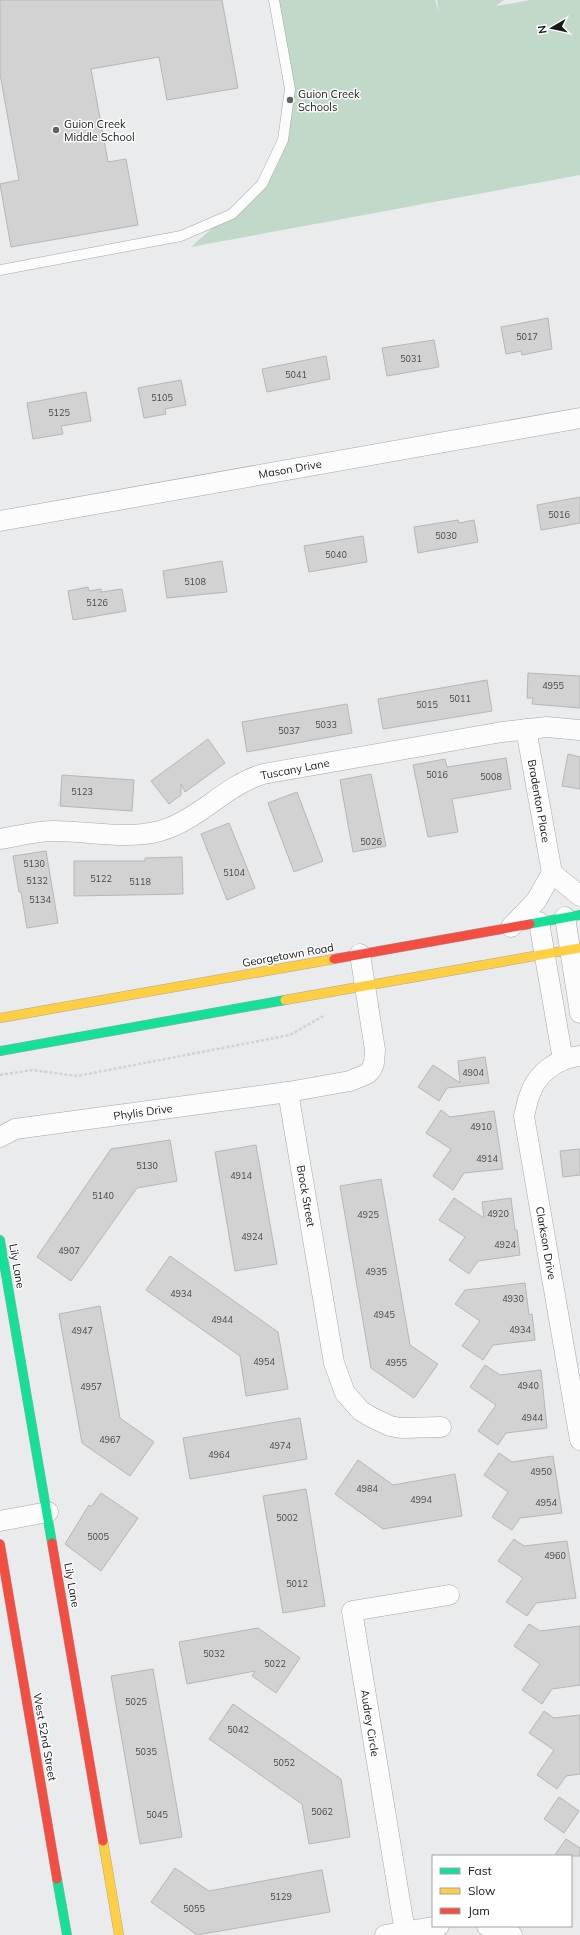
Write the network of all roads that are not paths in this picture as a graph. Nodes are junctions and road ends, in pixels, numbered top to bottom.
1 (274, 0) edge
2 (0, 270) edge
3 (580, 418) edge
4 (0, 521) edge
5 (526, 729) junction
6 (580, 730) edge
7 (0, 839) edge
8 (552, 873) junction
9 (580, 896) edge
10 (572, 916) edge
11 (539, 922) junction
12 (511, 927) junction
13 (575, 949) edge
14 (360, 954) junction
15 (545, 954) junction
16 (365, 986) junction
17 (580, 1012) edge
18 (0, 1018) edge
19 (0, 1051) edge
20 (572, 1058) edge
21 (288, 1092) junction
22 (0, 1137) edge
23 (0, 1240) edge
24 (441, 1426) dead end
25 (580, 1440) edge
26 (48, 1512) junction
27 (0, 1521) edge
28 (0, 1544) edge
29 (449, 1595) dead end
30 (434, 1927) edge
31 (490, 1927) edge
32 (405, 1932) junction
33 (67, 1935) edge
34 (120, 1935) edge
35 (385, 1935) edge
36 (512, 1935) edge

1 - 2 lane
3 - 4 street, Mason Drive
5 - 6 street, Tuscany Lane
5 - 7 street, Tuscany Lane
5 - 8 street, Bradenton Place
8 - 9 street
8 - 12 street
10 - 11 main road, Georgetown Road
10 - 13 street
11 - 12 main road, Georgetown Road
11 - 15 street, Clarkson Drive
12 - 14 main road, Georgetown Road
13 - 15 main road
13 - 17 street
14 - 16 street
14 - 18 main road, Georgetown Road
15 - 16 main road
15 - 20 street, Clarkson Drive
16 - 19 main road
16 - 21 street
20 - 25 street, Clarkson Drive
21 - 22 street, Phylis Drive
21 - 24 street, Brock Street
23 - 26 main road, Lily Lane
26 - 27 street
26 - 34 main road, Lily Lane
28 - 33 main road, West 52nd Street
29 - 32 street, Audrey Circle
30 - 32 street
31 - 36 street
32 - 35 street

